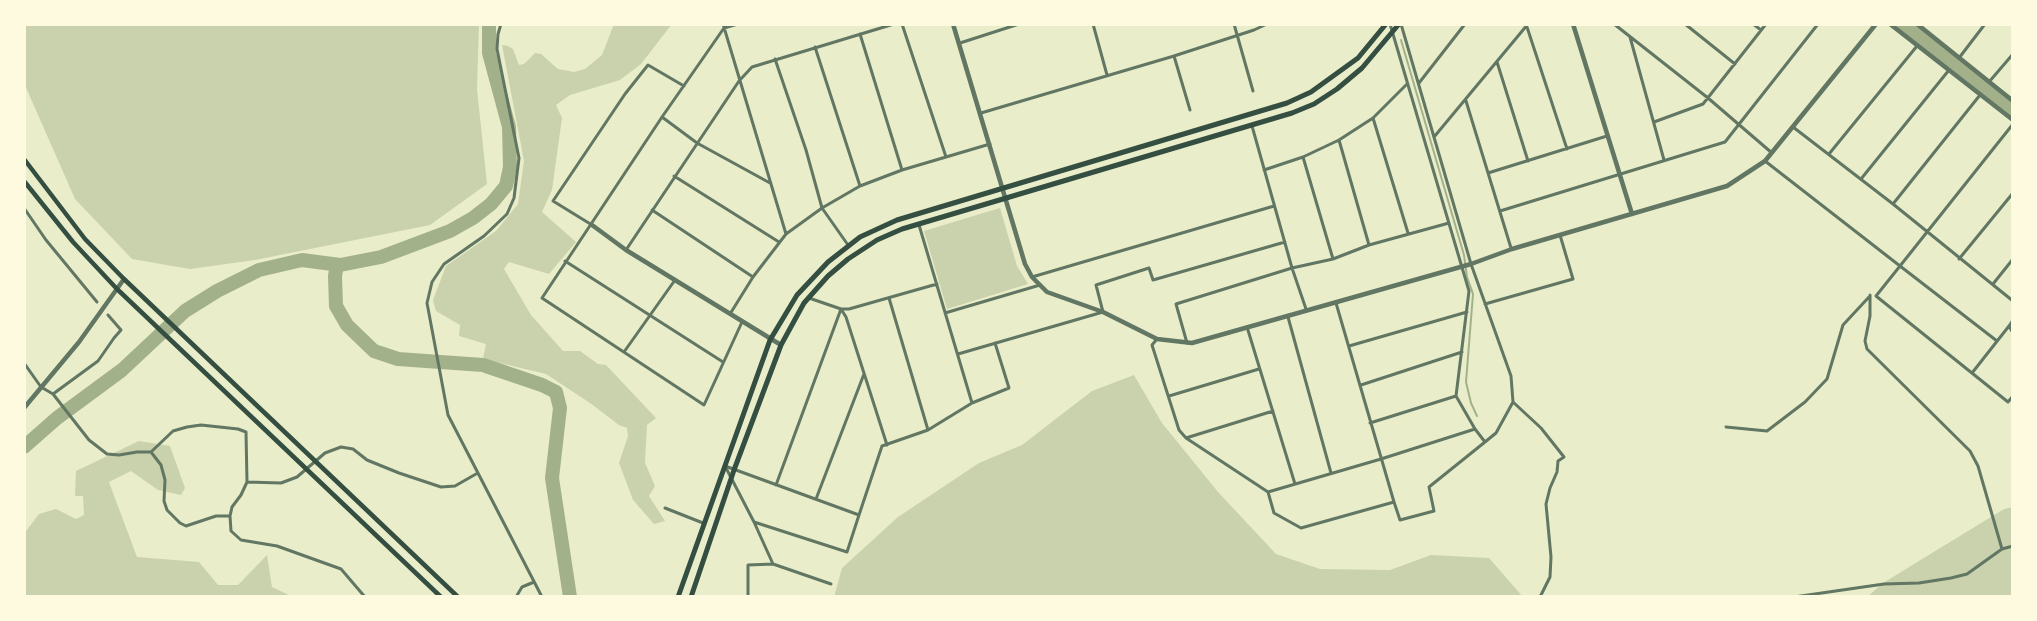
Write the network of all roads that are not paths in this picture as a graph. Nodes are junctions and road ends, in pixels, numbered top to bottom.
1 (501, 24) edge
2 (738, 24) edge
3 (894, 24) edge
4 (902, 24) edge
5 (953, 24) edge
6 (1019, 24) edge
7 (1093, 24) edge
8 (1234, 24) edge
9 (1267, 24) edge
10 (1388, 24) edge
11 (1400, 24) edge
12 (1465, 24) edge
13 (1527, 24) edge
14 (1574, 24) edge
15 (1614, 24) edge
16 (1685, 24) edge
17 (1753, 24) edge
18 (1766, 24) edge
19 (1818, 24) edge
20 (1876, 24) edge
21 (1890, 24) edge
22 (1917, 24) edge
23 (1930, 24) edge
24 (1985, 24) edge
25 (724, 26) edge
26 (1925, 30) junction
27 (1761, 31) junction
28 (1393, 33) junction
29 (860, 34) junction
30 (1629, 35) junction
31 (1237, 36) junction
32 (960, 43) junction
33 (1917, 45) junction
34 (815, 47) junction
35 (2013, 54) edge
36 (1174, 56) junction
37 (1959, 58) junction
38 (775, 59) junction
39 (1497, 62) junction
40 (1735, 64) junction
41 (1949, 70) junction
42 (1107, 75) junction
43 (739, 80) junction
44 (1989, 82) junction
45 (1419, 83) junction
46 (1407, 84) junction
47 (684, 86) junction
48 (1253, 91) dead end
49 (1980, 94) junction
50 (1708, 98) junction
51 (1466, 101) junction
52 (2013, 101) edge
53 (1190, 110) dead end
54 (981, 113) junction
55 (662, 117) junction
56 (1373, 118) junction
57 (1654, 122) junction
58 (2013, 122) edge
59 (1739, 124) junction
60 (1251, 126) junction
61 (1793, 128) junction
62 (1607, 136) junction
63 (1434, 137) junction
64 (1339, 140) junction
65 (697, 143) junction
66 (990, 144) junction
67 (1567, 149) junction
68 (1772, 153) junction
69 (1829, 154) junction
70 (946, 157) junction
71 (1303, 157) junction
72 (24, 159) edge
73 (1664, 160) junction
74 (1528, 161) junction
75 (1765, 161) junction
76 (902, 170) junction
77 (1264, 170) junction
78 (1488, 173) junction
79 (1619, 174) junction
80 (675, 176) junction
81 (1861, 179) junction
82 (24, 180) edge
83 (771, 184) junction
84 (860, 186) junction
85 (1003, 188) junction
86 (2013, 193) edge
87 (1006, 198) junction
88 (1893, 204) junction
89 (1274, 206) junction
90 (24, 208) edge
91 (822, 208) junction
92 (652, 210) junction
93 (1500, 211) junction
94 (1632, 214) junction
95 (1449, 223) junction
96 (592, 225) junction
97 (919, 225) junction
98 (1926, 232) junction
99 (1408, 233) junction
100 (786, 234) junction
101 (1560, 235) junction
102 (779, 242) junction
103 (1285, 242) junction
104 (848, 245) junction
105 (1369, 245) junction
106 (1512, 249) junction
107 (626, 250) junction
108 (1333, 259) junction
109 (1959, 259) junction
110 (2013, 259) edge
111 (565, 261) junction
112 (1471, 264) junction
113 (1461, 266) junction
114 (1900, 266) junction
115 (1292, 268) junction
116 (753, 277) junction
117 (1032, 277) junction
118 (124, 279) junction
119 (675, 280) junction
120 (937, 284) junction
121 (1993, 284) junction
122 (1040, 285) junction
123 (117, 289) junction
124 (809, 298) junction
125 (890, 298) junction
126 (2013, 301) edge
127 (97, 302) dead end
128 (1336, 303) junction
129 (1485, 304) junction
130 (841, 309) junction
131 (1306, 309) junction
132 (1102, 312) junction
133 (1467, 312) junction
134 (945, 313) junction
135 (651, 314) junction
136 (108, 315) dead end
137 (729, 315) junction
138 (1287, 315) junction
139 (2013, 320) edge
140 (742, 322) junction
141 (2009, 326) junction
142 (1247, 327) junction
143 (2013, 333) edge
144 (1157, 339) junction
145 (770, 340) junction
146 (1997, 341) junction
147 (1186, 343) junction
148 (995, 344) junction
149 (781, 345) junction
150 (1348, 346) junction
151 (624, 352) junction
152 (1462, 352) junction
153 (958, 354) junction
154 (723, 362) junction
155 (24, 363) edge
156 (1259, 369) junction
157 (865, 372) junction
158 (1972, 373) junction
159 (1360, 385) junction
160 (42, 387) junction
161 (54, 394) junction
162 (1168, 396) junction
163 (1456, 396) junction
164 (2013, 396) edge
165 (1513, 402) junction
166 (972, 403) junction
167 (24, 408) edge
168 (1273, 411) junction
169 (1370, 423) junction
170 (1726, 427) dead end
171 (1475, 429) junction
172 (928, 430) junction
173 (1185, 438) junction
174 (1485, 442) junction
175 (887, 445) junction
176 (151, 452) junction
177 (1381, 459) junction
178 (316, 462) junction
179 (725, 466) junction
180 (308, 470) junction
181 (733, 473) junction
182 (1331, 473) junction
183 (477, 474) junction
184 (247, 482) junction
185 (1295, 484) junction
186 (776, 485) junction
187 (1268, 492) junction
188 (816, 499) junction
189 (1394, 502) junction
190 (672, 504) dead end
191 (665, 508) dead end
192 (670, 510) junction
193 (859, 515) junction
194 (230, 516) junction
195 (754, 522) junction
196 (705, 524) junction
197 (2013, 546) edge
198 (2002, 549) junction
199 (773, 564) junction
200 (534, 582) junction
201 (831, 584) dead end
202 (365, 597) edge
203 (441, 597) edge
204 (458, 597) edge
205 (516, 597) edge
206 (542, 597) edge
207 (678, 597) edge
208 (691, 597) edge
209 (747, 597) edge
210 (1540, 597) edge
211 (1794, 597) edge

1 - 183 street
2 - 25 street
3 - 29 street
4 - 70 street
5 - 32 street
6 - 32 street
7 - 42 street
8 - 31 street
9 - 31 street
10 - 28 street
10 - 85 main road
11 - 28 main road
11 - 45 street
12 - 45 street
13 - 39 street
13 - 67 street
14 - 62 street
15 - 30 street
16 - 40 street
17 - 27 street
18 - 27 street
19 - 59 street
20 - 61 street
21 - 33 street
22 - 26 street
23 - 26 street
24 - 37 street
25 - 43 street
25 - 47 street
26 - 37 street
27 - 40 street
28 - 46 street
28 - 60 main road
29 - 34 street
29 - 76 street
30 - 50 street
30 - 57 street
31 - 36 street
31 - 48 street
32 - 54 street
33 - 41 street
33 - 69 street
34 - 38 street
34 - 84 street
35 - 44 street
36 - 42 street
36 - 53 street
37 - 44 street
38 - 43 street
38 - 91 street
39 - 51 street
39 - 74 street
40 - 50 street
41 - 49 street
41 - 81 street
42 - 54 street
43 - 65 street
43 - 83 street
44 - 52 street
45 - 63 street
46 - 56 street
46 - 95 street
47 - 55 street
47 - 96 street
49 - 58 street
49 - 88 street
50 - 57 street
50 - 59 street
51 - 63 street
51 - 78 street
54 - 66 street
55 - 65 street
55 - 96 street
56 - 64 street
56 - 99 street
57 - 73 street
58 - 98 street
59 - 68 street
59 - 73 street
60 - 77 street
60 - 87 main road
61 - 68 street
61 - 69 street
62 - 67 street
62 - 79 street
63 - 112 street
64 - 71 street
64 - 105 street
65 - 80 street
65 - 83 street
66 - 70 street
66 - 85 street
67 - 74 street
68 - 75 street
69 - 81 street
70 - 76 street
71 - 77 street
71 - 108 street
72 - 118 main road
73 - 79 street
74 - 78 street
75 - 94 street
75 - 114 street
76 - 84 street
77 - 89 street
78 - 93 street
79 - 93 street
79 - 94 street
80 - 92 street
80 - 102 street
81 - 88 street
82 - 123 main road
83 - 100 street
84 - 91 street
85 - 87 street
85 - 104 main road
86 - 109 street
87 - 97 main road
87 - 117 street
88 - 98 street
89 - 103 street
89 - 117 street
90 - 127 street
91 - 100 street
91 - 104 street
92 - 107 street
92 - 116 street
93 - 106 street
94 - 101 street
95 - 99 street
95 - 113 street
96 - 107 street
96 - 111 street
97 - 120 street
97 - 124 main road
98 - 109 street
98 - 114 street
99 - 105 street
100 - 102 street
101 - 106 street
101 - 129 street
102 - 116 street
103 - 115 street
103 - 132 street
104 - 145 main road
105 - 108 street
106 - 112 street
107 - 119 street
108 - 115 street
109 - 121 street
110 - 121 street
111 - 135 street
111 - 151 street
112 - 113 street
112 - 129 street
113 - 128 street
113 - 133 street
114 - 146 street
114 - 158 street
115 - 131 street
115 - 147 street
116 - 137 street
117 - 122 street
118 - 123 street
118 - 178 main road
119 - 135 street
119 - 137 street
120 - 125 street
120 - 134 street
121 - 126 street
122 - 132 street
122 - 134 street
123 - 160 street
123 - 180 main road
124 - 130 street
124 - 149 main road
125 - 130 street
125 - 172 street
128 - 131 street
128 - 150 street
129 - 165 street
130 - 157 street
130 - 186 street
131 - 138 street
132 - 144 street
132 - 148 street
133 - 150 street
133 - 152 street
134 - 153 street
135 - 151 street
135 - 154 street
136 - 161 street
137 - 140 street
138 - 142 street
138 - 182 street
139 - 141 street
140 - 145 street
140 - 154 street
141 - 143 street
141 - 146 street
142 - 147 street
142 - 156 street
144 - 147 street
144 - 162 street
145 - 149 street
145 - 179 main road
146 - 158 street
148 - 153 street
148 - 166 street
149 - 181 main road
150 - 159 street
151 - 154 street
152 - 159 street
152 - 163 street
153 - 166 street
155 - 160 street
156 - 162 street
156 - 168 street
157 - 175 street
157 - 188 street
158 - 164 street
159 - 169 street
160 - 161 street
160 - 167 street
161 - 176 street
162 - 173 street
163 - 169 street
163 - 171 street
165 - 174 street
165 - 210 street
166 - 172 street
168 - 173 street
168 - 185 street
169 - 177 street
170 - 198 street
171 - 174 street
171 - 177 street
172 - 175 street
173 - 187 street
174 - 189 street
175 - 193 street
176 - 184 street
176 - 194 street
177 - 182 street
177 - 189 street
178 - 180 street
178 - 183 street
178 - 204 main road
179 - 181 street
179 - 181 street
179 - 196 main road
180 - 184 street
180 - 203 main road
181 - 186 street
181 - 195 street
181 - 208 main road
182 - 185 street
183 - 200 street
184 - 194 street
185 - 187 street
186 - 188 street
187 - 189 street
188 - 193 street
190 - 192 street
191 - 192 street
192 - 196 street
193 - 195 street
194 - 202 street
195 - 199 street
196 - 207 main road
197 - 198 street
198 - 211 street
199 - 201 street
199 - 209 street
200 - 205 street
200 - 206 street

